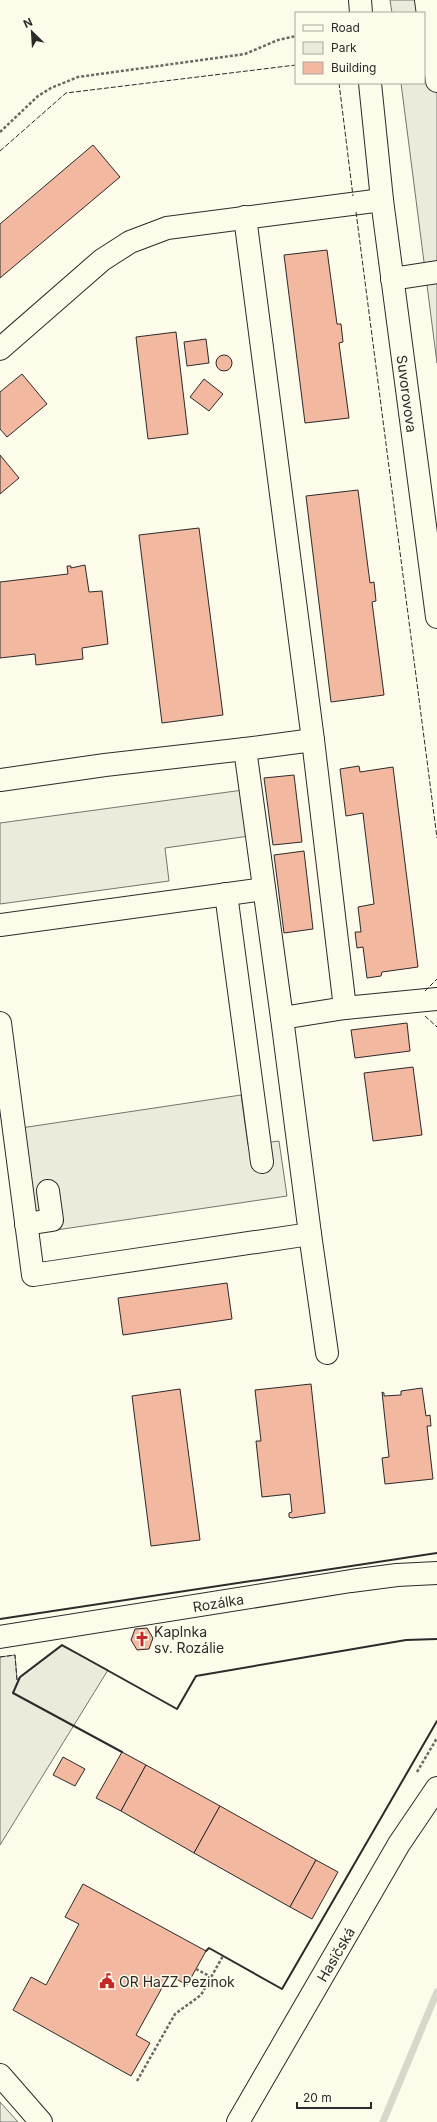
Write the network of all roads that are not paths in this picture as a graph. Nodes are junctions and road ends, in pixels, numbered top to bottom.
1 (360, 0) edge
2 (426, 0) edge
3 (361, 12) edge
4 (431, 36) edge
5 (437, 81) edge
6 (370, 84) edge
7 (382, 200) junction
8 (245, 217) junction
9 (437, 272) edge
10 (392, 279) junction
11 (0, 349) edge
12 (430, 508) edge
13 (437, 617) edge
14 (313, 740) junction
15 (245, 749) junction
16 (0, 780) edge
17 (264, 889) junction
18 (226, 894) junction
19 (0, 925) edge
20 (437, 999) edge
21 (345, 1008) junction
22 (282, 1018) junction
23 (0, 1023) edge
24 (262, 1162) dead end
25 (48, 1191) dead end
26 (26, 1224) junction
27 (310, 1234) junction
28 (327, 1353) dead end
29 (437, 1574) edge
30 (0, 1637) edge
31 (437, 1788) edge
32 (0, 2075) edge
33 (41, 2122) edge
34 (238, 2122) edge

1 - 3 street
2 - 4 street
4 - 5 street
6 - 7 street, Suvorovova
7 - 8 street
7 - 10 street, Suvorovova
8 - 11 street
8 - 14 street
9 - 10 street
10 - 12 street, Suvorovova
12 - 13 street, Suvorovova
14 - 15 street
14 - 21 street
15 - 16 street
15 - 17 street
17 - 18 street
17 - 22 street
18 - 19 street
18 - 24 street
20 - 21 street
21 - 22 street
22 - 27 street
23 - 26 street
25 - 26 street
26 - 27 street
27 - 28 street
29 - 30 street, Rozálka
31 - 34 street, Hasičská
32 - 33 street

